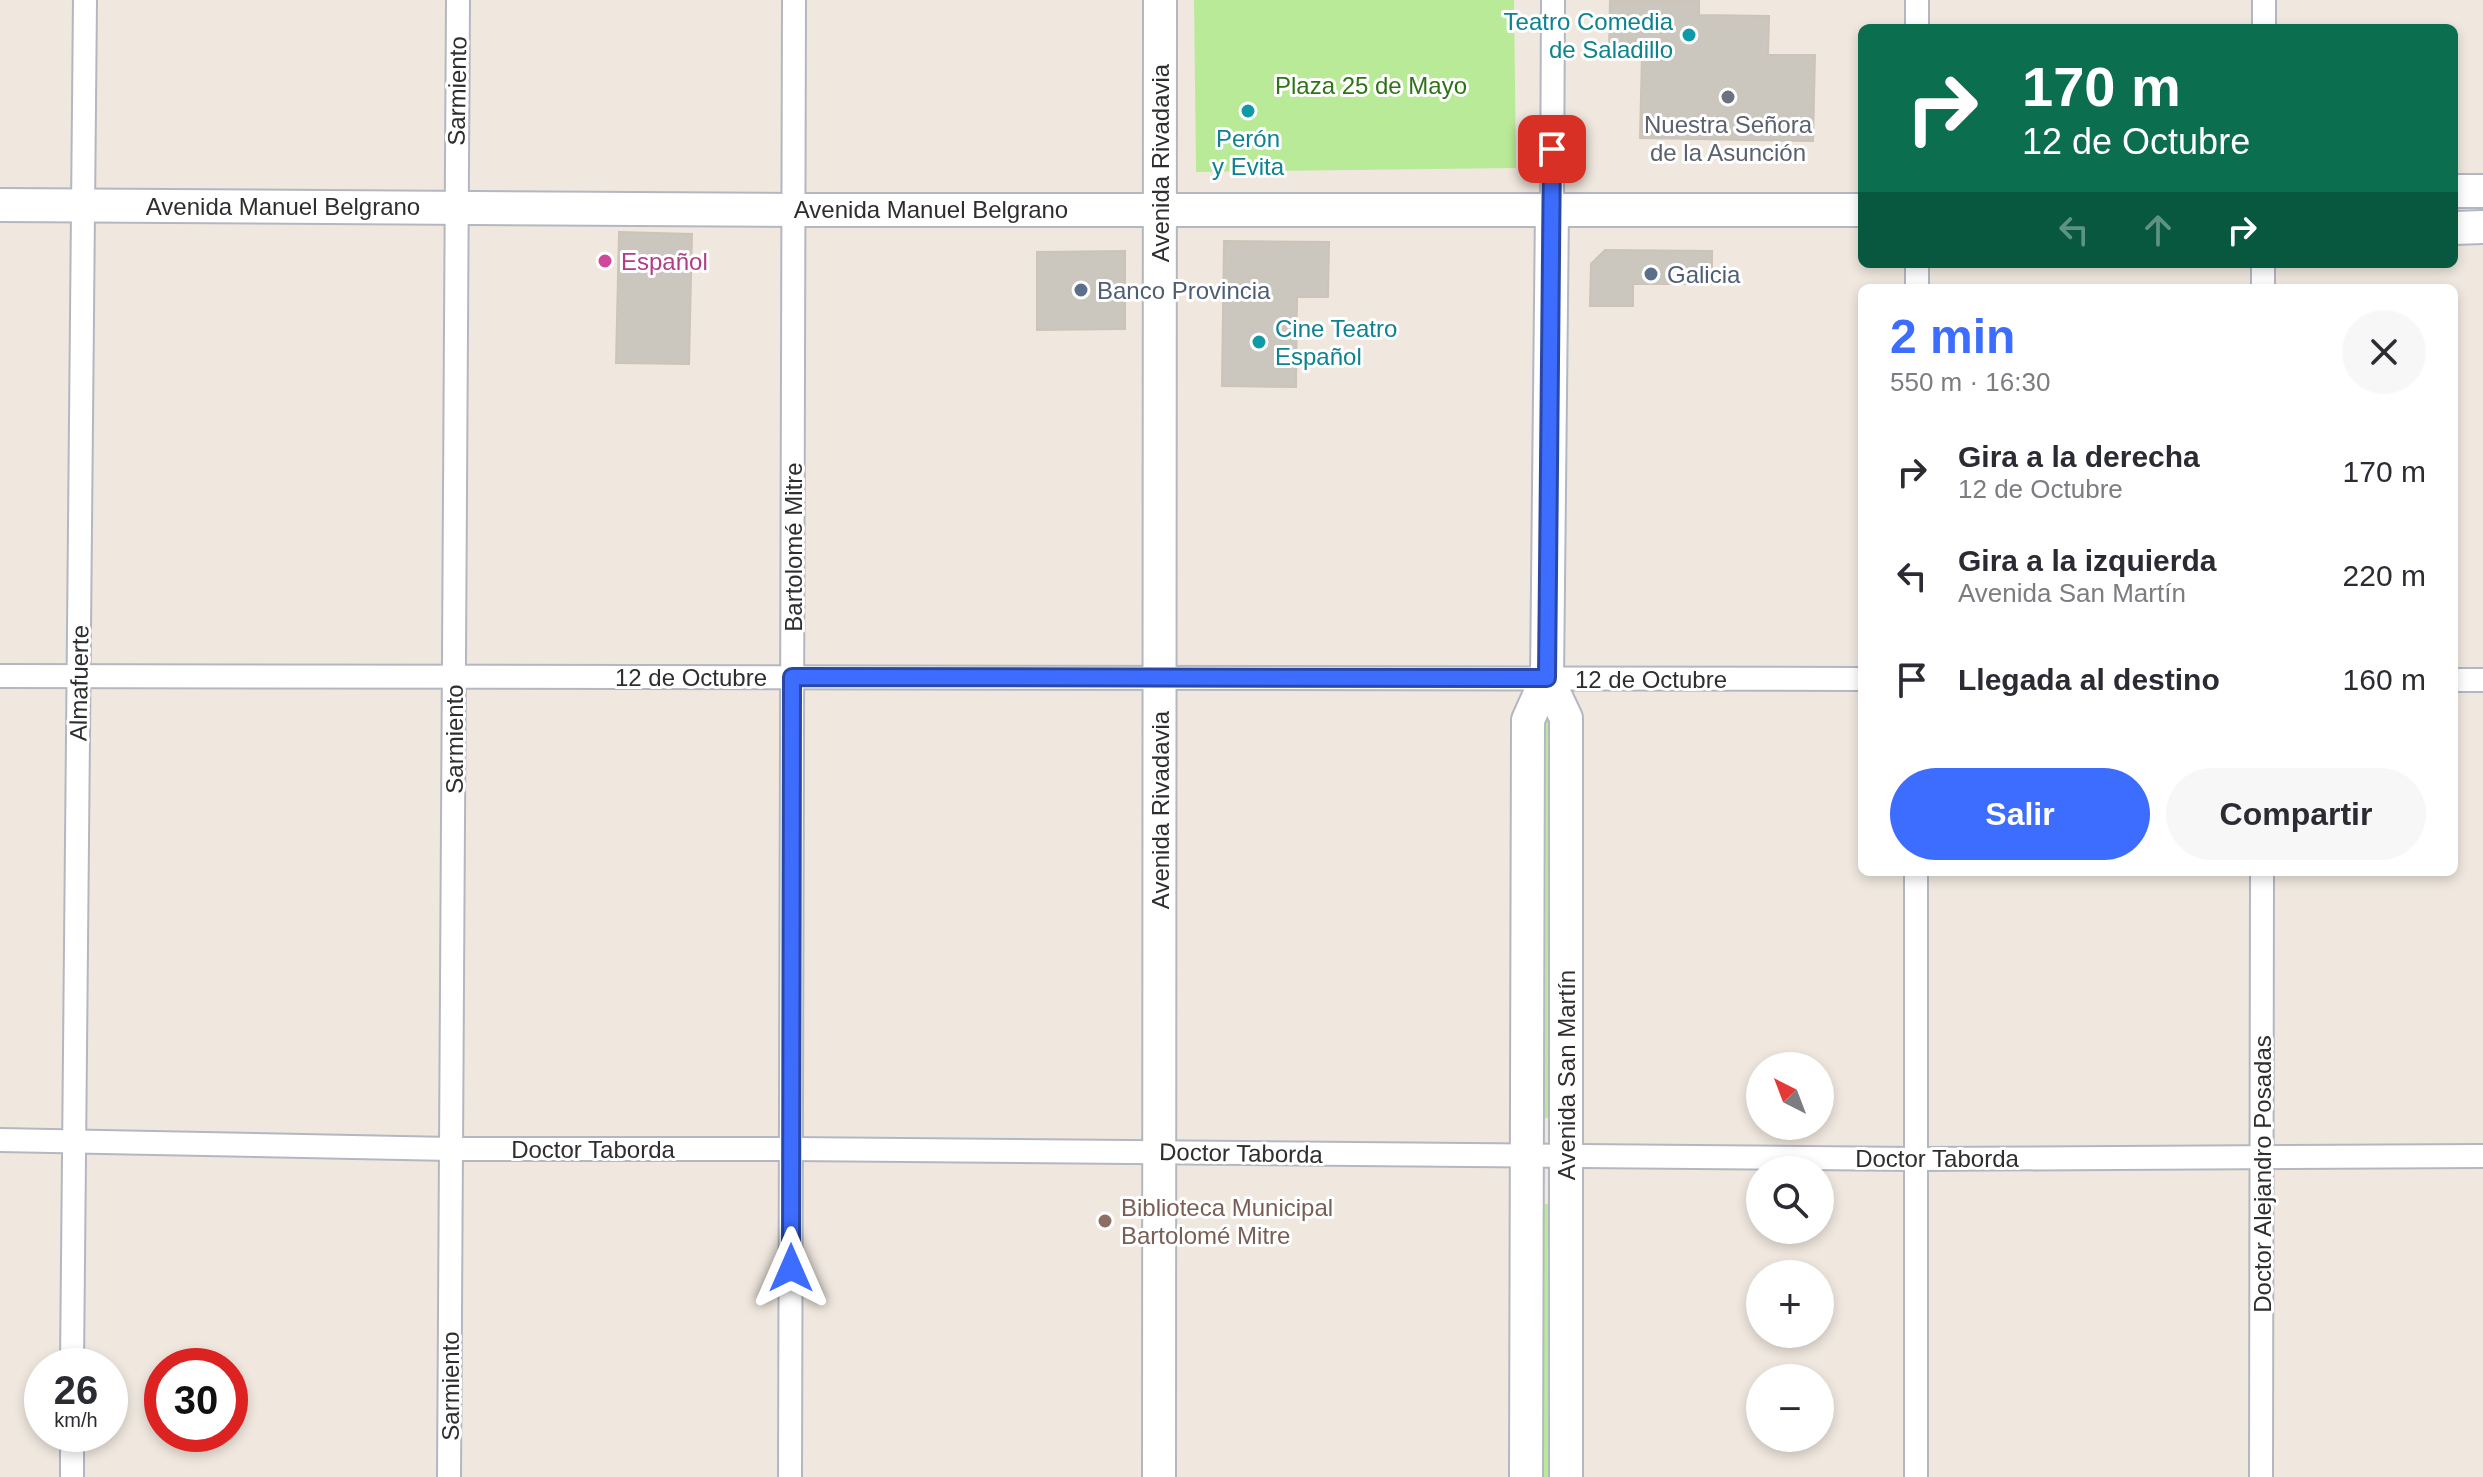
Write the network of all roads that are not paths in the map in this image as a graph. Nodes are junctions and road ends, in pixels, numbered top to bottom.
1 (85, 0) edge
2 (458, 0) edge
3 (794, 0) edge
4 (1160, 0) edge
5 (1553, 0) edge
6 (1917, 0) edge
7 (2264, 0) edge
8 (1917, 24) edge
9 (2264, 24) edge
10 (2458, 191) edge
11 (2483, 191) edge
12 (0, 205) edge
13 (83, 206) junction
14 (456, 206) junction
15 (1160, 208) junction
16 (1552, 208) junction
17 (794, 210) junction
18 (1858, 210) edge
19 (2483, 227) edge
20 (2458, 228) edge
21 (0, 676) edge
22 (79, 676) junction
23 (454, 676) junction
24 (792, 677) junction
25 (1160, 678) junction
26 (1547, 678) junction
27 (1858, 679) edge
28 (2458, 680) edge
29 (2483, 680) edge
30 (1916, 876) edge
31 (2262, 876) edge
32 (74, 1139) junction
33 (0, 1140) edge
34 (451, 1149) junction
35 (791, 1149) junction
36 (1160, 1152) junction
37 (1528, 1155) junction
38 (1566, 1156) junction
39 (2261, 1156) junction
40 (2483, 1156) edge
41 (1916, 1159) junction
42 (72, 1348) edge
43 (72, 1452) edge
44 (72, 1477) edge
45 (449, 1477) edge
46 (790, 1477) edge
47 (1159, 1477) edge
48 (1526, 1477) edge
49 (1566, 1477) edge
50 (1916, 1477) edge
51 (2261, 1477) edge

1 - 13 street, Almafuerte
2 - 14 street, Sarmiento
3 - 17 street, Bartolomé Mitre
4 - 15 main road, Avenida Rivadavia
5 - 16 street, Avenida San Martín
6 - 8 street
7 - 9 street
10 - 11 main road
12 - 13 main road, Avenida Manuel Belgrano
13 - 14 main road, Avenida Manuel Belgrano
13 - 22 street, Almafuerte
14 - 17 main road, Avenida Manuel Belgrano
14 - 23 street, Sarmiento
15 - 16 main road, Avenida Manuel Belgrano
15 - 17 main road, Avenida Manuel Belgrano
15 - 25 main road, Avenida Rivadavia
16 - 18 main road, Avenida Manuel Belgrano
16 - 26 main road, Avenida San Martín
17 - 24 street, Bartolomé Mitre
19 - 20 main road
21 - 22 street, 12 de Octubre
22 - 23 street, 12 de Octubre
22 - 32 street, Almafuerte
23 - 24 street, 12 de Octubre
23 - 34 street, Sarmiento
24 - 25 street, 12 de Octubre
24 - 35 street, Bartolomé Mitre
25 - 26 street, 12 de Octubre
25 - 36 main road, Avenida Rivadavia
26 - 27 street, 12 de Octubre
26 - 37 main road, Avenida San Martín
26 - 38 main road, Avenida San Martín
28 - 29 street
30 - 41 street
31 - 39 street, Doctor Alejandro Posadas
32 - 33 street, Doctor Taborda
32 - 34 street, Doctor Taborda
32 - 42 street, Almafuerte
34 - 35 street, Doctor Taborda
34 - 45 street, Sarmiento
35 - 36 street, Doctor Taborda
35 - 46 street, Bartolomé Mitre
36 - 37 street, Doctor Taborda
36 - 47 main road, Avenida Rivadavia
37 - 38 street, Doctor Taborda
37 - 48 main road, Avenida San Martín
38 - 41 street, Doctor Taborda
38 - 49 main road, Avenida San Martín
39 - 40 street, Doctor Taborda
39 - 41 street, Doctor Taborda
39 - 51 street, Doctor Alejandro Posadas
41 - 50 street
43 - 44 street

